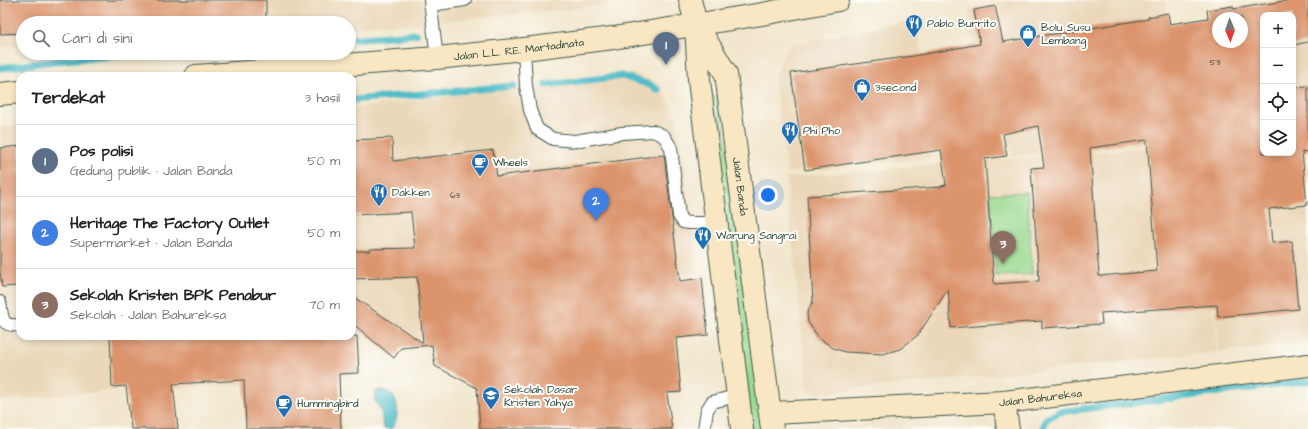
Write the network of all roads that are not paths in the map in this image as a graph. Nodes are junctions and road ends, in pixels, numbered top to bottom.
1 (465, 0) edge
2 (690, 0) edge
3 (838, 0) edge
4 (430, 2) edge
5 (696, 24) junction
6 (524, 49) junction
7 (437, 58) junction
8 (250, 72) edge
9 (16, 92) edge
10 (0, 94) edge
11 (718, 223) junction
12 (0, 302) edge
13 (16, 325) edge
14 (1308, 365) edge
15 (740, 399) junction
16 (1004, 402) junction
17 (771, 421) edge
18 (704, 429) edge
19 (742, 429) edge
20 (1008, 429) edge

1 - 4 lane
2 - 5 street, Jalan Banda
3 - 5 street, Jalan L.L. RE. Martadinata
4 - 7 lane
5 - 6 street, Jalan L.L. RE. Martadinata
5 - 11 street, Jalan Banda
5 - 17 street, Jalan Banda
6 - 7 street, Jalan L.L. RE. Martadinata
6 - 11 lane
7 - 8 street, Jalan L.L. RE. Martadinata
9 - 10 street
11 - 15 street, Jalan Banda
12 - 13 lane
14 - 16 street, Jalan Bahureksa
15 - 18 lane
15 - 19 street, Jalan Banda
16 - 17 street, Jalan Bahureksa
16 - 20 street

